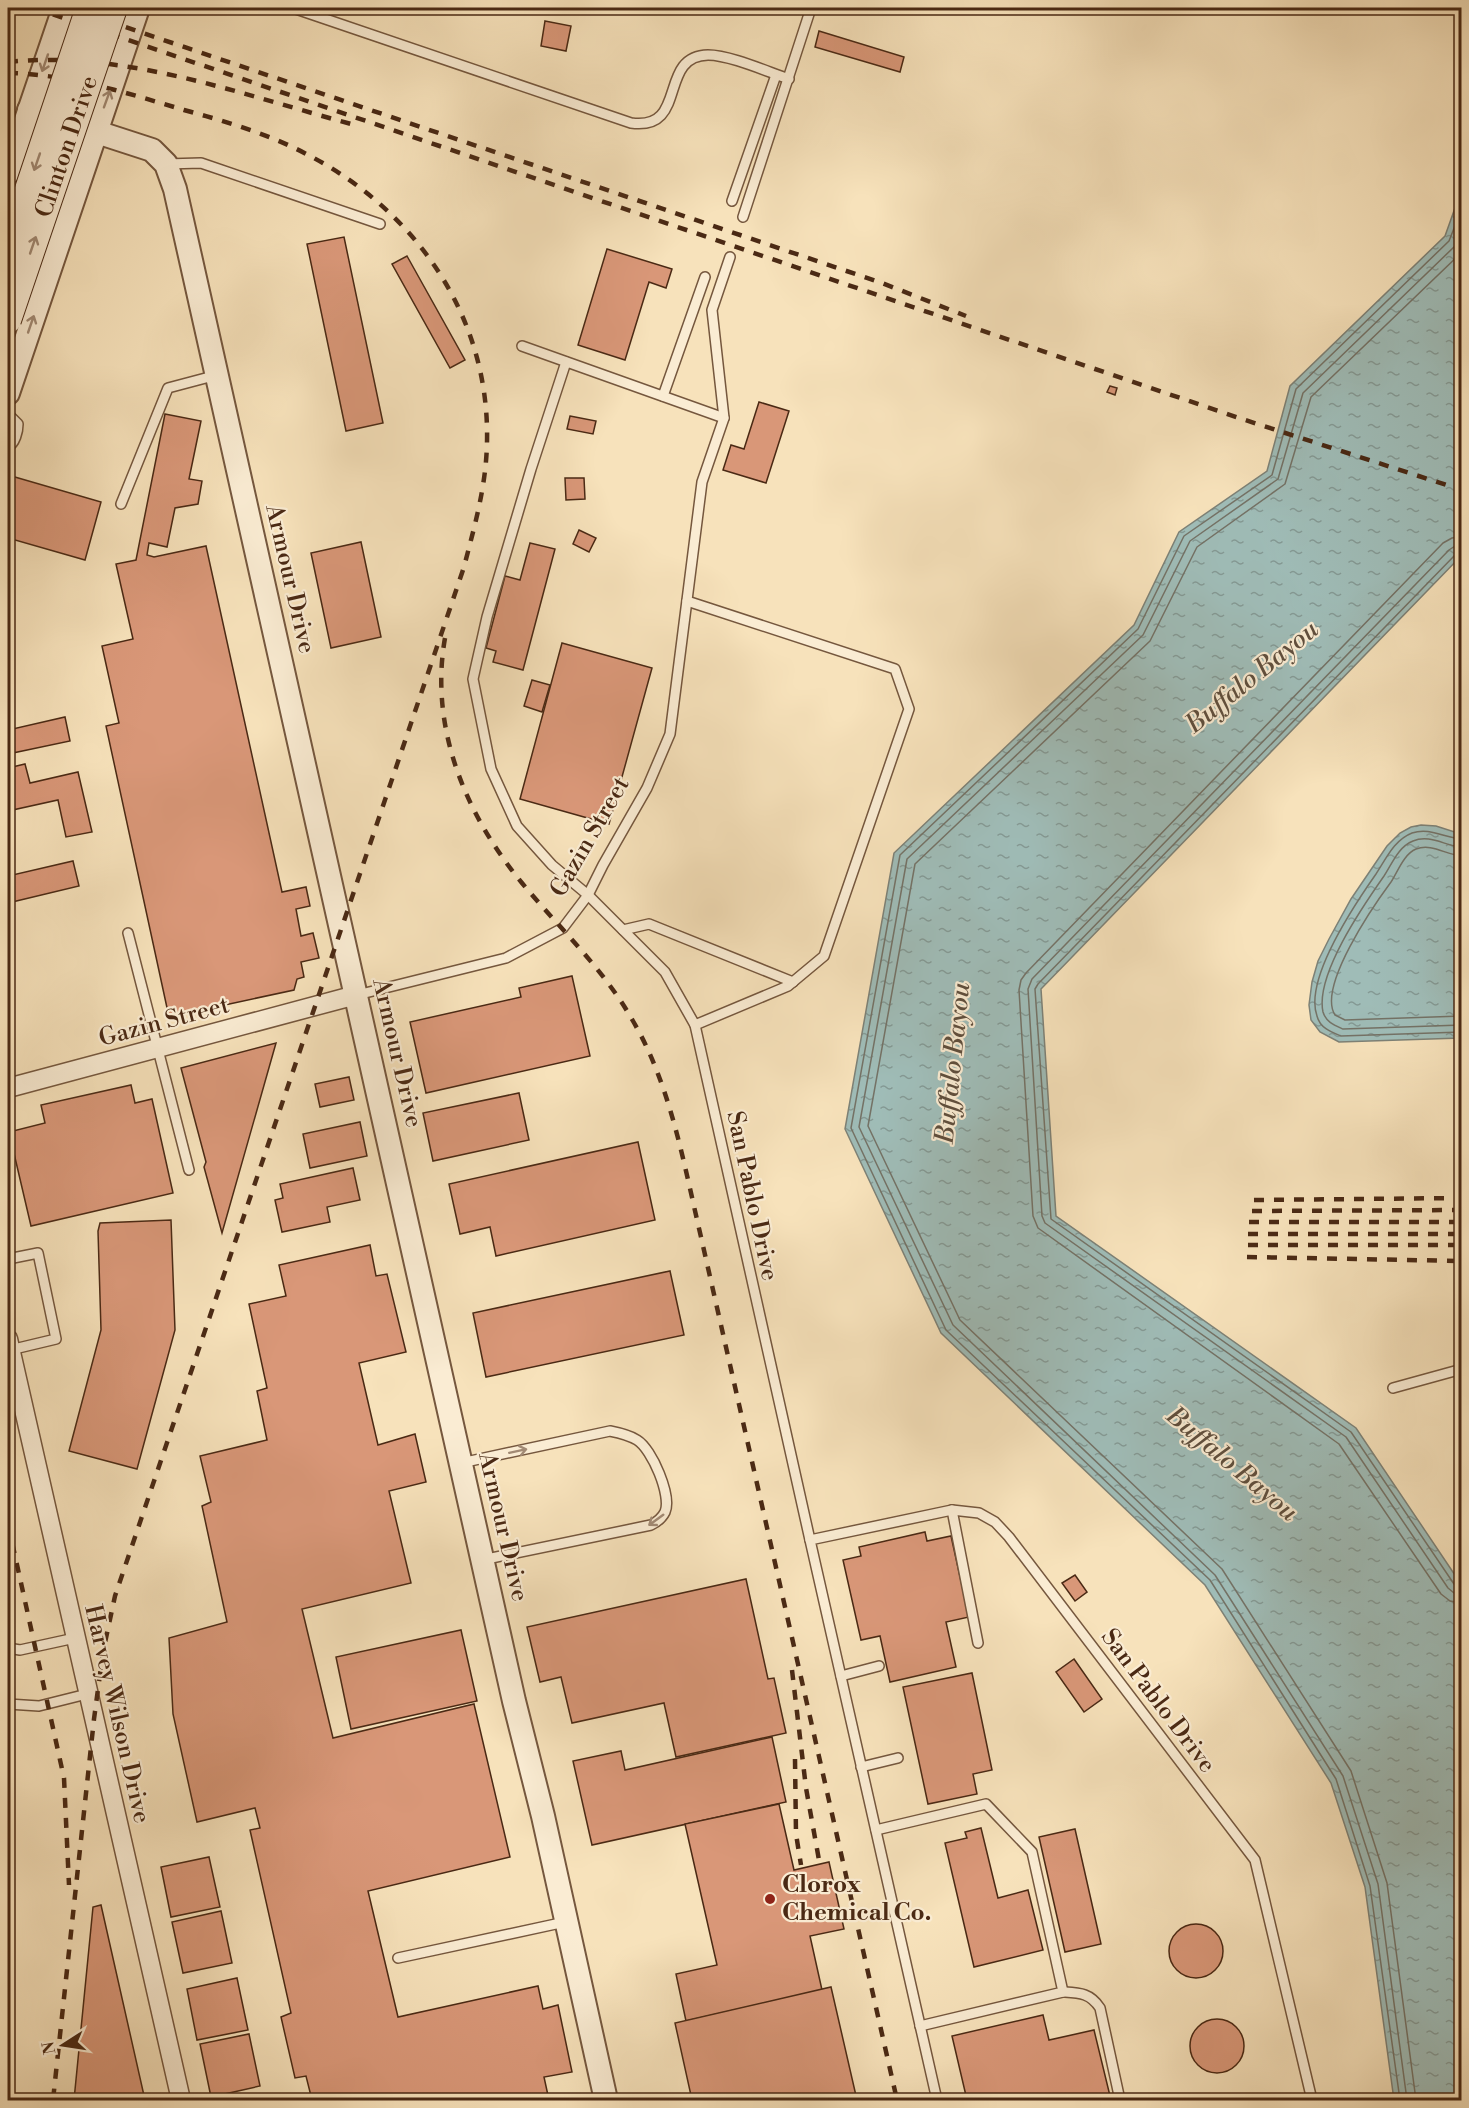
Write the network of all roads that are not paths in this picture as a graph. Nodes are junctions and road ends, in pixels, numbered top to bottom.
1 (63, 8) edge
2 (89, 8) edge
3 (114, 8) edge
4 (138, 8) edge
5 (293, 8) edge
6 (811, 8) edge
7 (776, 75) junction
8 (789, 79) junction
9 (29, 110) junction
10 (96, 132) junction
11 (166, 164) junction
12 (8, 173) edge
13 (732, 201) dead end
14 (743, 217) dead end
15 (380, 224) dead end
16 (8, 249) edge
17 (730, 257) dead end
18 (705, 277) dead end
19 (8, 320) edge
20 (522, 346) dead end
21 (566, 362) junction
22 (217, 375) junction
23 (9, 383) edge
24 (663, 396) junction
25 (8, 414) edge
26 (724, 418) junction
27 (8, 447) edge
28 (121, 504) dead end
29 (687, 602) junction
30 (588, 895) junction
31 (623, 930) junction
32 (128, 933) dead end
33 (793, 982) junction
34 (357, 995) junction
35 (695, 1025) junction
36 (158, 1048) junction
37 (8, 1088) edge
38 (189, 1170) dead end
39 (8, 1259) edge
40 (9, 1345) edge
41 (1461, 1369) edge
42 (1393, 1388) dead end
43 (461, 1463) junction
44 (952, 1510) junction
45 (810, 1540) junction
46 (483, 1560) junction
47 (75, 1638) junction
48 (978, 1643) dead end
49 (8, 1648) edge
50 (879, 1666) dead end
51 (841, 1676) junction
52 (87, 1694) junction
53 (8, 1704) edge
54 (898, 1758) dead end
55 (861, 1767) junction
56 (876, 1830) junction
57 (566, 1922) junction
58 (398, 1958) dead end
59 (1063, 1992) junction
60 (920, 2026) junction
61 (181, 2100) edge
62 (606, 2100) edge
63 (937, 2100) edge
64 (1120, 2100) edge
65 (1312, 2100) edge

1 -> 9 street
2 -> 16 main road, Clinton Drive, bridge
19 -> 3 main road, Clinton Drive, bridge
10 -> 4 street
5 - 7 lane
6 - 8 lane
7 - 8 lane
7 - 13 lane
8 - 14 lane
9 - 10 street
9 - 12 street
10 - 11 street
23 -> 10 street
11 - 15 lane
11 - 22 street, Armour Drive
17 - 26 lane
18 - 24 lane
20 - 21 lane
21 - 24 lane
21 - 30 lane, San Pablo Drive
22 - 28 lane
22 - 34 street, Armour Drive
24 - 26 lane
25 - 27 lane
26 - 29 lane, Gazin Street
29 - 30 lane, Gazin Street
29 - 33 lane
30 - 31 lane, San Pablo Drive
30 - 34 lane, Gazin Street
31 - 33 lane
31 - 35 lane, San Pablo Drive
32 - 36 lane
33 - 35 lane
34 - 36 street, Gazin Street
34 - 43 street, Armour Drive
35 - 45 lane, San Pablo Drive
36 - 37 street, Gazin Street
36 - 38 lane
39 - 40 lane
40 - 47 street, Harvey Wilson Drive
41 - 42 lane
43 - 46 street, Armour Drive
43 -> 46 lane
44 - 45 lane, San Pablo Drive
44 - 48 lane
44 - 65 lane, San Pablo Drive
45 - 51 lane, San Pablo Drive
46 - 57 street, Armour Drive
47 - 49 lane
47 - 52 street, Harvey Wilson Drive
50 - 51 lane
51 - 55 lane, San Pablo Drive
52 - 53 lane
52 - 61 street, Harvey Wilson Drive
54 - 55 lane
55 - 56 lane, San Pablo Drive
56 - 59 lane
56 - 60 lane, San Pablo Drive
57 - 58 lane
57 - 62 street, Armour Drive
59 - 60 lane
59 - 64 lane
60 - 63 lane, San Pablo Drive

